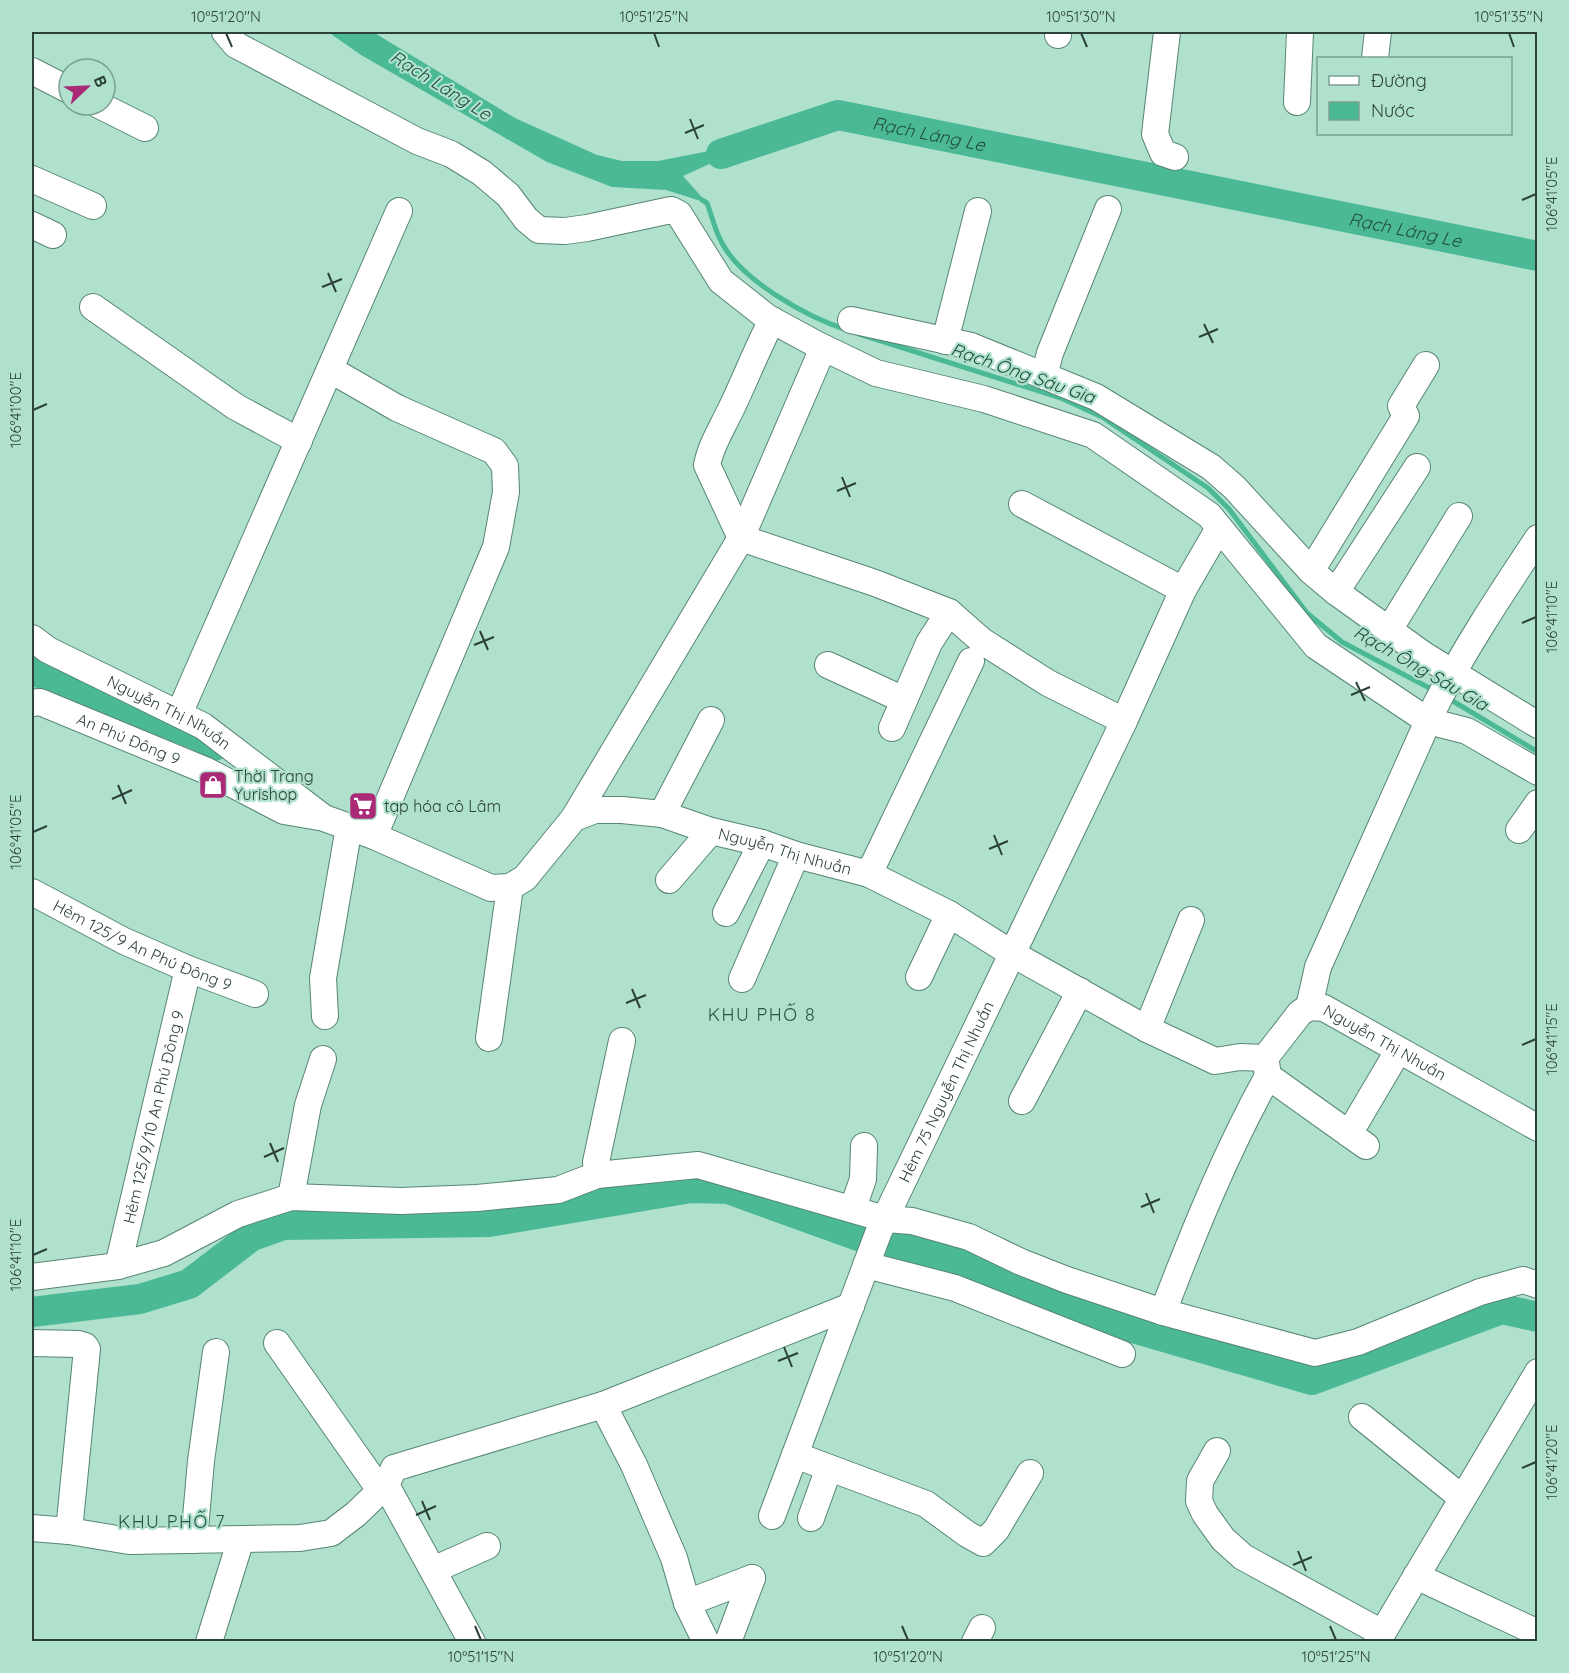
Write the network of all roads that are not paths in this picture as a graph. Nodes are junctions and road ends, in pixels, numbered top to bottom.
1 (225, 32) edge
2 (1167, 32) edge
3 (1300, 32) edge
4 (1378, 32) edge
5 (1375, 57) edge
6 (32, 71) edge
7 (57, 84) edge
8 (1297, 102) dead end
9 (117, 114) edge
10 (145, 128) dead end
11 (1175, 157) dead end
12 (32, 179) edge
13 (93, 206) dead end
14 (1108, 208) dead end
15 (399, 212) dead end
16 (978, 212) dead end
17 (93, 307) dead end
18 (772, 320) junction
19 (851, 320) dead end
20 (945, 340) junction
21 (823, 348) junction
22 (1426, 364) dead end
23 (331, 370) junction
24 (1044, 376) junction
25 (299, 441) junction
26 (1417, 467) dead end
27 (1022, 504) dead end
28 (1459, 516) dead end
29 (1219, 528) junction
30 (741, 538) junction
31 (1538, 538) edge
32 (1311, 571) junction
33 (1183, 590) junction
34 (1336, 592) junction
35 (949, 612) junction
36 (1389, 630) junction
37 (32, 638) edge
38 (971, 661) dead end
39 (828, 665) dead end
40 (1450, 676) junction
41 (904, 700) junction
42 (32, 703) edge
43 (179, 714) junction
44 (1430, 716) junction
45 (711, 720) dead end
46 (1124, 721) junction
47 (1538, 725) edge
48 (892, 728) dead end
49 (1538, 772) edge
50 (1538, 803) edge
51 (662, 814) junction
52 (324, 818) junction
53 (574, 818) junction
54 (350, 827) junction
55 (1519, 830) dead end
56 (711, 831) junction
57 (374, 836) junction
58 (762, 843) junction
59 (796, 855) junction
60 (869, 874) junction
61 (669, 880) dead end
62 (510, 887) junction
63 (32, 892) edge
64 (726, 913) dead end
65 (949, 914) junction
66 (1191, 920) dead end
67 (1011, 953) junction
68 (188, 969) junction
69 (919, 977) dead end
70 (742, 979) dead end
71 (1080, 991) junction
72 (255, 994) dead end
73 (1309, 1007) junction
74 (325, 1017) dead end
75 (1147, 1029) junction
76 (489, 1038) dead end
77 (622, 1041) dead end
78 (1398, 1051) junction
79 (323, 1059) dead end
80 (1266, 1067) junction
81 (1022, 1101) dead end
82 (1538, 1128) edge
83 (864, 1146) dead end
84 (597, 1174) junction
85 (291, 1197) junction
86 (853, 1208) junction
87 (882, 1225) junction
88 (868, 1261) junction
89 (118, 1266) junction
90 (32, 1276) edge
91 (1538, 1285) edge
92 (851, 1306) junction
93 (1163, 1312) junction
94 (277, 1343) dead end
95 (32, 1344) edge
96 (216, 1352) dead end
97 (1122, 1354) dead end
98 (1538, 1372) edge
99 (603, 1405) junction
100 (1362, 1417) dead end
101 (1217, 1451) dead end
102 (795, 1455) junction
103 (829, 1468) junction
104 (1030, 1473) dead end
105 (383, 1488) junction
106 (1462, 1498) junction
107 (772, 1516) dead end
108 (811, 1518) dead end
109 (32, 1528) edge
110 (69, 1531) junction
111 (241, 1539) junction
112 (194, 1540) junction
113 (487, 1546) dead end
114 (433, 1570) junction
115 (1416, 1576) junction
116 (687, 1603) junction
117 (1523, 1633) edge
118 (1379, 1637) edge
119 (209, 1641) edge
120 (472, 1641) edge
121 (706, 1641) edge
122 (728, 1641) edge

1 - 18 street
2 - 11 street
3 - 8 street
4 - 5 street
6 - 7 street
9 - 10 street
12 - 13 street
14 - 24 street
15 - 23 street
16 - 20 street
17 - 25 street
18 - 21 street
18 - 30 street
19 - 20 street
20 - 24 street
21 - 29 street
21 - 30 street
22 - 32 street
23 - 25 street
23 - 57 street
24 - 32 street
25 - 43 street
26 - 34 street
27 - 33 street
28 - 36 street
29 - 33 street, Hẻm 75 Nguyễn Thị Nhuần
29 - 44 street
30 - 35 street
30 - 53 street
31 - 40 street
32 - 34 street
33 - 46 street, Hẻm 75 Nguyễn Thị Nhuần
34 - 36 street
35 - 41 street
35 - 46 street
36 - 40 street
37 - 43 street, Nguyễn Thị Nhuần
38 - 60 street
39 - 41 street
40 - 44 street
40 - 47 street
41 - 48 street
42 - 52 street, An Phú Đông 9
43 - 52 street, Nguyễn Thị Nhuần
44 - 49 street
44 - 73 street
45 - 51 street
46 - 67 street, Hẻm 75 Nguyễn Thị Nhuần
50 - 55 street
51 - 53 street, Nguyễn Thị Nhuần
51 - 56 street, Nguyễn Thị Nhuần
52 - 54 street, Nguyễn Thị Nhuần
53 - 62 street
54 - 57 street, Nguyễn Thị Nhuần
54 - 74 street
56 - 58 street, Nguyễn Thị Nhuần
56 - 61 street
57 - 62 street, Nguyễn Thị Nhuần
58 - 59 street, Nguyễn Thị Nhuần
58 - 64 street
59 - 60 street, Nguyễn Thị Nhuần
59 - 70 street
60 - 65 street, Nguyễn Thị Nhuần
62 - 76 street
63 - 68 street, Hẻm 125/9 An Phú Đông 9
65 - 67 street, Nguyễn Thị Nhuần
65 - 69 street
66 - 75 street
67 - 71 street, Nguyễn Thị Nhuần
67 - 87 street, Hẻm 75 Nguyễn Thị Nhuần
68 - 72 street, Hẻm 125/9 An Phú Đông 9
68 - 89 street, Hẻm 125/9/10 An Phú Đông 9
71 - 75 street, Nguyễn Thị Nhuần
71 - 81 street
73 - 78 street, Nguyễn Thị Nhuần
73 - 80 street, Nguyễn Thị Nhuần
75 - 80 street, Nguyễn Thị Nhuần
77 - 84 street
78 - 80 street
78 - 82 street, Nguyễn Thị Nhuần
79 - 85 street
80 - 93 street
83 - 86 street
84 - 85 street
84 - 86 street
85 - 89 street
86 - 87 street
87 - 88 street, Hẻm 75 Nguyễn Thị Nhuần
87 - 93 street
88 - 92 street, Hẻm 75 Nguyễn Thị Nhuần
88 - 97 street
89 - 90 street
91 - 93 street
92 - 99 street
92 - 102 street, Hẻm 75 Nguyễn Thị Nhuần
94 - 105 street
95 - 110 street
96 - 112 street
98 - 106 street
99 - 105 street
99 - 116 street
100 - 106 street
101 - 118 street
102 - 103 street
102 - 107 street, Hẻm 75 Nguyễn Thị Nhuần
103 - 104 street
103 - 108 street
105 - 111 street
105 - 114 street
106 - 115 street
109 - 110 street
110 - 112 street
111 - 112 street
111 - 119 street
113 - 114 street
114 - 120 street
115 - 117 street
115 - 118 street
116 - 121 street
116 - 122 street

